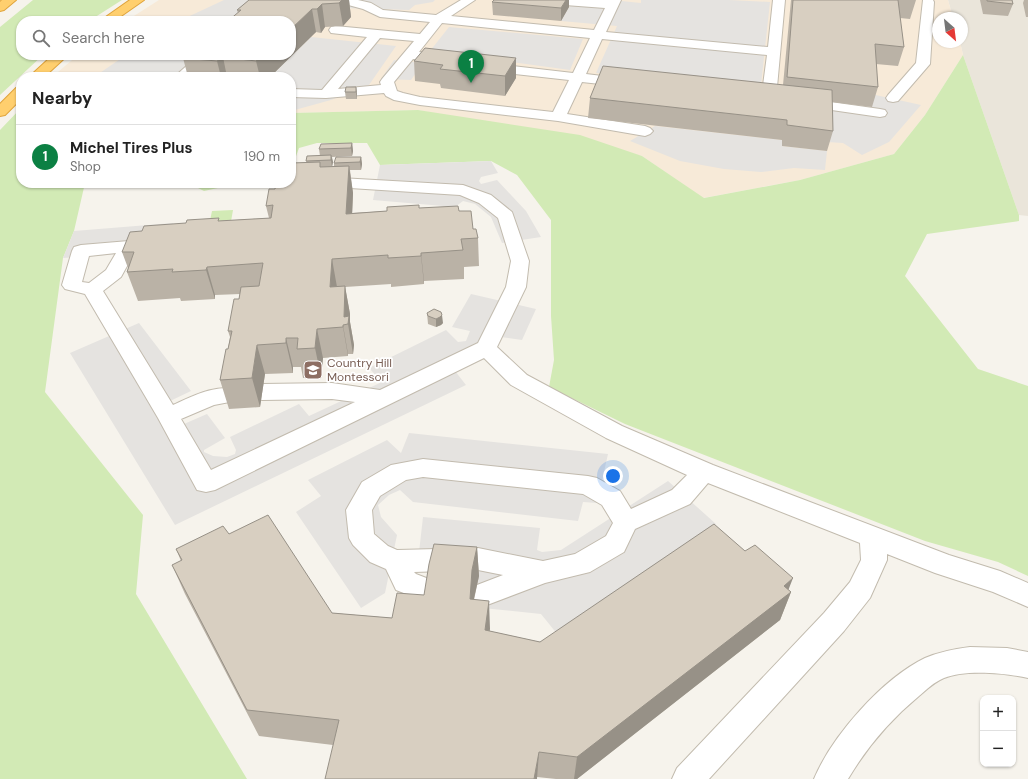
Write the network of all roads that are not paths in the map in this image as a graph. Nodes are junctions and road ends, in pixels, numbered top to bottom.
1 (10, 0) edge
2 (138, 0) edge
3 (345, 0) edge
4 (446, 0) edge
5 (469, 0) edge
6 (566, 0) edge
7 (780, 0) edge
8 (614, 2) edge
9 (928, 2) dead end
10 (0, 8) edge
11 (114, 16) edge
12 (498, 17) edge
13 (440, 18) junction
14 (550, 29) junction
15 (335, 30) dead end
16 (376, 34) junction
17 (599, 35) junction
18 (424, 38) junction
19 (774, 52) junction
20 (410, 55) junction
21 (55, 60) edge
22 (201, 60) edge
23 (42, 72) edge
24 (187, 72) edge
25 (578, 78) junction
26 (640, 84) edge
27 (389, 88) junction
28 (296, 93) edge
29 (326, 94) junction
30 (740, 95) edge
31 (16, 96) edge
32 (769, 98) junction
33 (893, 98) dead end
34 (0, 112) edge
35 (880, 113) dead end
36 (558, 117) junction
37 (645, 131) dead end
38 (340, 183) edge
39 (92, 290) junction
40 (486, 348) junction
41 (262, 392) dead end
42 (232, 395) edge
43 (382, 398) junction
44 (168, 416) junction
45 (704, 472) junction
46 (626, 522) junction
47 (872, 536) junction
48 (395, 561) junction
49 (544, 572) junction
50 (432, 592) edge
51 (1028, 595) edge
52 (474, 598) edge
53 (1028, 665) edge
54 (688, 779) edge
55 (830, 779) edge

1 - 10 highway
2 - 11 highway
3 - 13 lane
4 - 13 lane
5 - 13 lane
6 - 8 lane
7 - 19 lane
8 - 17 lane
9 - 33 lane
12 - 14 lane
13 - 14 lane
13 - 18 lane
14 - 17 lane
15 - 16 lane
16 - 18 lane
16 - 29 lane
17 - 19 lane
17 - 25 lane
18 - 20 lane
19 - 32 lane
20 - 25 lane
20 - 27 lane
21 - 23 highway
22 - 24 lane
25 - 26 lane
25 - 36 lane
27 - 29 lane
27 - 36 lane
28 - 29 lane
30 - 32 lane
31 - 34 highway
32 - 35 lane
36 - 37 lane
38 - 40 lane
39 - 39 lane
39 - 44 lane
40 - 43 lane
40 - 45 lane
41 - 43 lane
42 - 44 lane
43 - 44 lane
45 - 46 lane
45 - 47 lane
46 - 48 lane
46 - 49 lane
47 - 51 lane
47 - 54 lane
48 - 49 lane
48 - 50 lane
49 - 52 lane
53 - 55 lane

